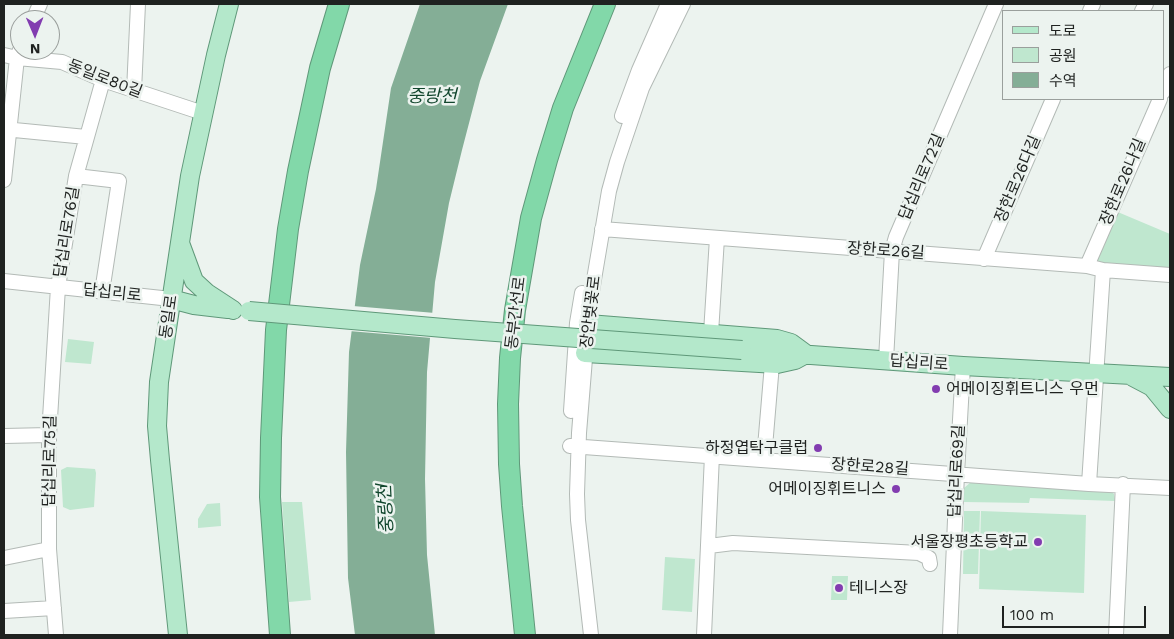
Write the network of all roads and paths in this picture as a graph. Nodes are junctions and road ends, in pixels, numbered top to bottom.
1 (138, 4) edge
2 (229, 4) edge
3 (339, 4) edge
4 (605, 4) edge
5 (668, 4) edge
6 (683, 4) edge
7 (997, 11) edge
8 (13, 60) edge
9 (50, 60) edge
10 (102, 80) junction
11 (134, 91) junction
12 (1053, 100) edge
13 (1160, 100) edge
14 (203, 113) junction
15 (7, 129) edge
16 (86, 137) junction
17 (76, 176) junction
18 (4, 180) edge
19 (602, 229) junction
20 (717, 238) junction
21 (180, 242) junction
22 (892, 251) junction
23 (984, 259) junction
24 (1087, 266) junction
25 (1103, 270) junction
26 (1170, 275) edge
27 (4, 282) edge
28 (58, 287) junction
29 (102, 292) junction
30 (171, 299) junction
31 (241, 310) junction
32 (588, 324) junction
33 (711, 333) junction
34 (585, 353) junction
35 (806, 354) junction
36 (886, 360) junction
37 (1170, 363) edge
38 (772, 364) junction
39 (963, 366) junction
40 (1097, 374) junction
41 (1130, 375) junction
42 (1170, 377) edge
43 (1170, 409) edge
44 (49, 435) junction
45 (4, 436) edge
46 (574, 446) junction
47 (712, 455) junction
48 (764, 459) junction
49 (956, 474) junction
50 (1089, 484) junction
51 (1123, 484) junction
52 (1170, 488) edge
53 (709, 546) junction
54 (49, 549) junction
55 (4, 558) edge
56 (930, 564) dead end
57 (54, 608) junction
58 (4, 612) edge
59 (56, 635) edge
60 (178, 635) edge
61 (280, 635) edge
62 (525, 635) edge
63 (581, 635) edge
64 (590, 635) edge
65 (704, 635) edge
66 (950, 635) edge
67 (1116, 635) edge

1 - 11 street
2 - 14 main road, 동일로
3 - 61 highway
4 - 62 highway, 동부간선로
5 - 46 street, 장안벚꽃로
6 - 19 street, 장안벚꽃로
7 - 22 street, 답십리로72길
8 - 15 street
9 - 10 street, 동일로80길
10 - 11 street, 동일로80길
10 - 16 street, 답십리로76길
11 - 14 street, 동일로80길
12 - 23 street, 장한로26다길
13 - 24 street, 장한로26나길
14 - 21 main road, 동일로
15 - 16 street
15 - 18 street
16 - 17 street, 답십리로76길
17 - 28 street, 답십리로76길
17 - 29 street, 답십리로76길
19 - 20 street, 장한로26길
19 - 32 street, 장안벚꽃로
20 - 22 street, 장한로26길
20 - 33 street
21 - 30 main road, 동일로
21 - 31 main road
22 - 23 street, 장한로26길
22 - 36 street, 답십리로72길
23 - 24 street, 장한로26길
24 - 25 street, 장한로26길
25 - 26 street, 장한로26길
25 - 40 street
27 - 28 street, 답십리로
28 - 29 street, 답십리로
28 - 44 street, 답십리로75길
29 - 30 street, 답십리로
30 - 31 main road, 답십리로
30 - 60 main road, 동일로
31 - 35 main road, 답십리로, bridge
32 - 33 main road
32 - 34 street, 장안벚꽃로
33 - 35 main road
34 - 38 main road
34 - 46 street, 장안벚꽃로
35 - 36 main road, 답십리로
35 - 38 main road
36 - 39 main road, 답십리로
37 - 41 main road
38 - 48 street
39 - 40 main road, 답십리로
39 - 49 street, 답십리로69길
40 - 41 main road, 답십리로
40 - 50 street
41 - 42 main road, 답십리로
41 - 43 main road
44 - 45 street
44 - 54 street, 답십리로75길
46 - 47 street, 장한로28길
46 - 63 street, 장안벚꽃로
46 - 64 street, 장안벚꽃로
47 - 48 street, 장한로28길
47 - 53 street
48 - 49 street, 장한로28길
49 - 50 street, 장한로28길
49 - 66 street, 답십리로69길
50 - 51 street, 장한로28길
51 - 52 street, 장한로28길
51 - 67 street
53 - 56 street
53 - 65 street
54 - 55 street
54 - 57 street, 답십리로75길
57 - 58 street
57 - 59 street, 답십리로75길

